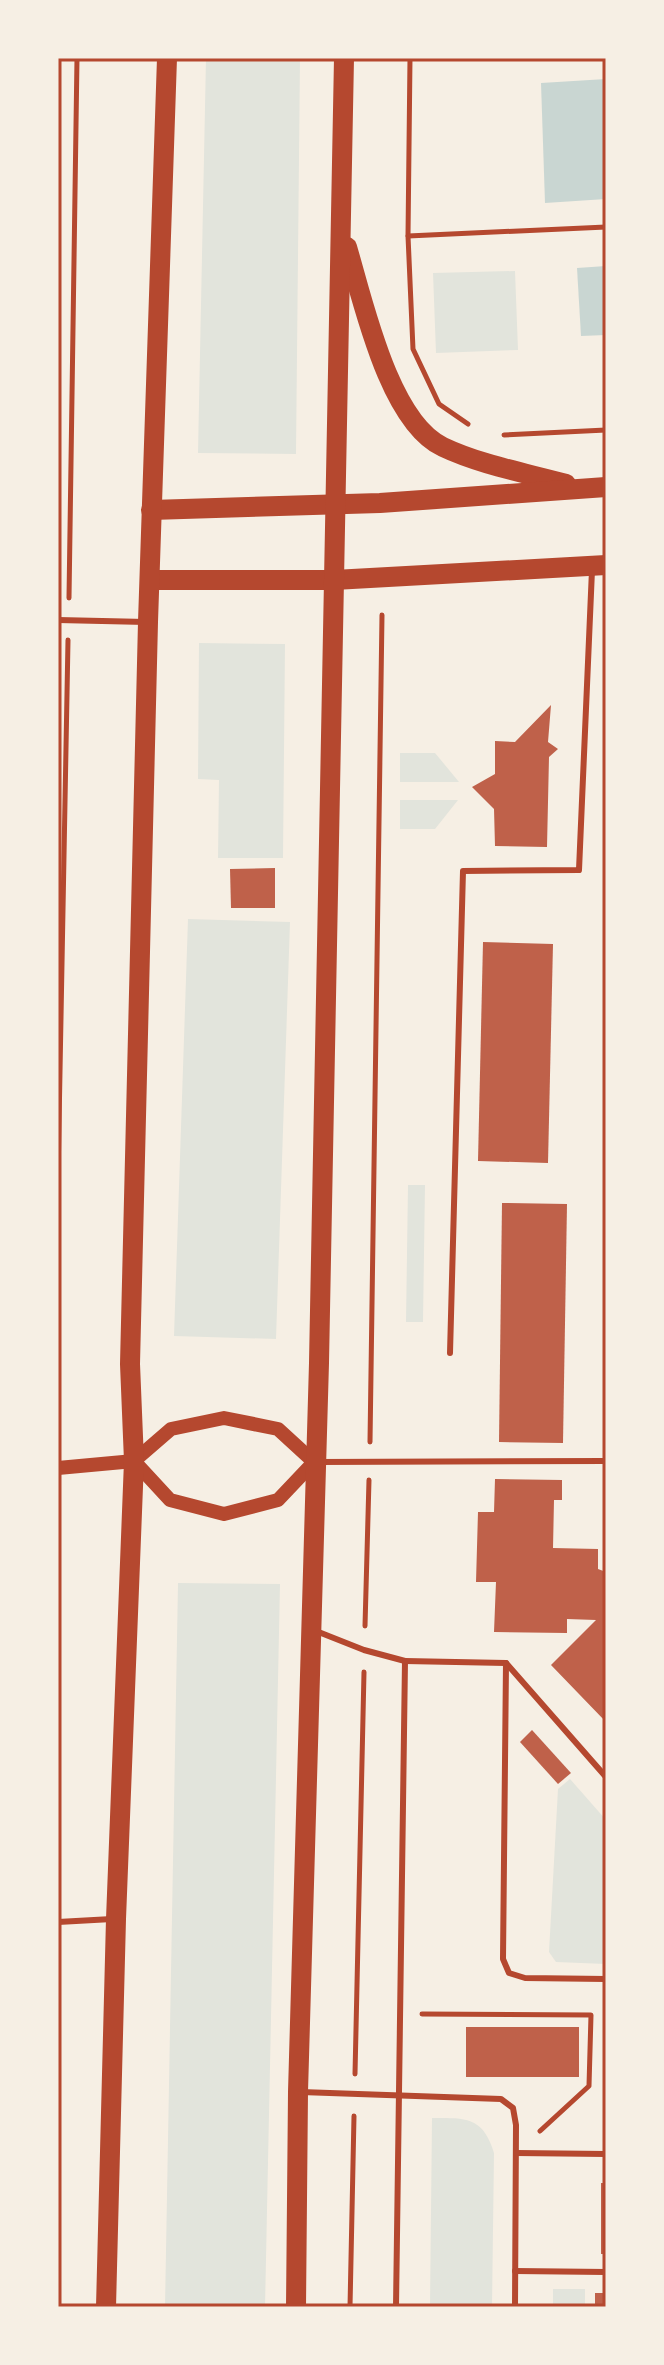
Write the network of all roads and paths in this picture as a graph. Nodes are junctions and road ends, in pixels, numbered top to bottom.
1 (167, 58) edge
2 (344, 58) edge
3 (410, 58) edge
4 (341, 227) junction
5 (606, 227) edge
6 (408, 236) junction
7 (475, 428) dead end
8 (606, 430) edge
9 (497, 434) dead end
10 (606, 487) edge
11 (581, 488) junction
12 (336, 505) junction
13 (151, 510) junction
14 (599, 566) edge
15 (150, 580) junction
16 (334, 580) junction
17 (58, 620) edge
18 (148, 622) junction
19 (450, 1353) dead end
20 (134, 1461) junction
21 (606, 1461) edge
22 (314, 1462) junction
23 (58, 1468) edge
24 (310, 1628) junction
25 (405, 1661) junction
26 (506, 1663) junction
27 (606, 1777) edge
28 (116, 1919) junction
29 (58, 1922) edge
30 (606, 1979) edge
31 (401, 2014) junction
32 (298, 2092) junction
33 (400, 2094) junction
34 (516, 2153) junction
35 (606, 2154) edge
36 (515, 2271) junction
37 (606, 2272) edge
38 (106, 2307) edge
39 (296, 2307) edge
40 (396, 2307) edge
41 (515, 2307) edge

1 - 13 main road
2 - 4 main road
3 - 6 path
4 - 11 main road
4 - 12 main road
5 - 6 path
6 - 7 path
8 - 9 path
10 - 11 main road
11 - 12 main road
12 - 13 main road
12 - 16 main road
13 - 15 main road
14 - 16 main road
14 - 19 lane
15 - 16 main road
15 - 18 main road
16 - 22 main road
17 - 18 lane
18 - 20 main road
20 - 22 street
20 - 22 street
20 - 23 street
20 - 28 main road
21 - 22 lane
22 - 24 main road
24 - 25 lane
24 - 32 main road
25 - 26 lane
25 - 31 lane
26 - 27 lane
26 - 30 lane
28 - 29 lane
28 - 38 main road
31 - 33 lane
31 - 34 path
32 - 33 lane
32 - 39 main road
33 - 34 lane
33 - 40 lane
34 - 35 lane
34 - 36 lane
36 - 37 lane
36 - 41 lane

